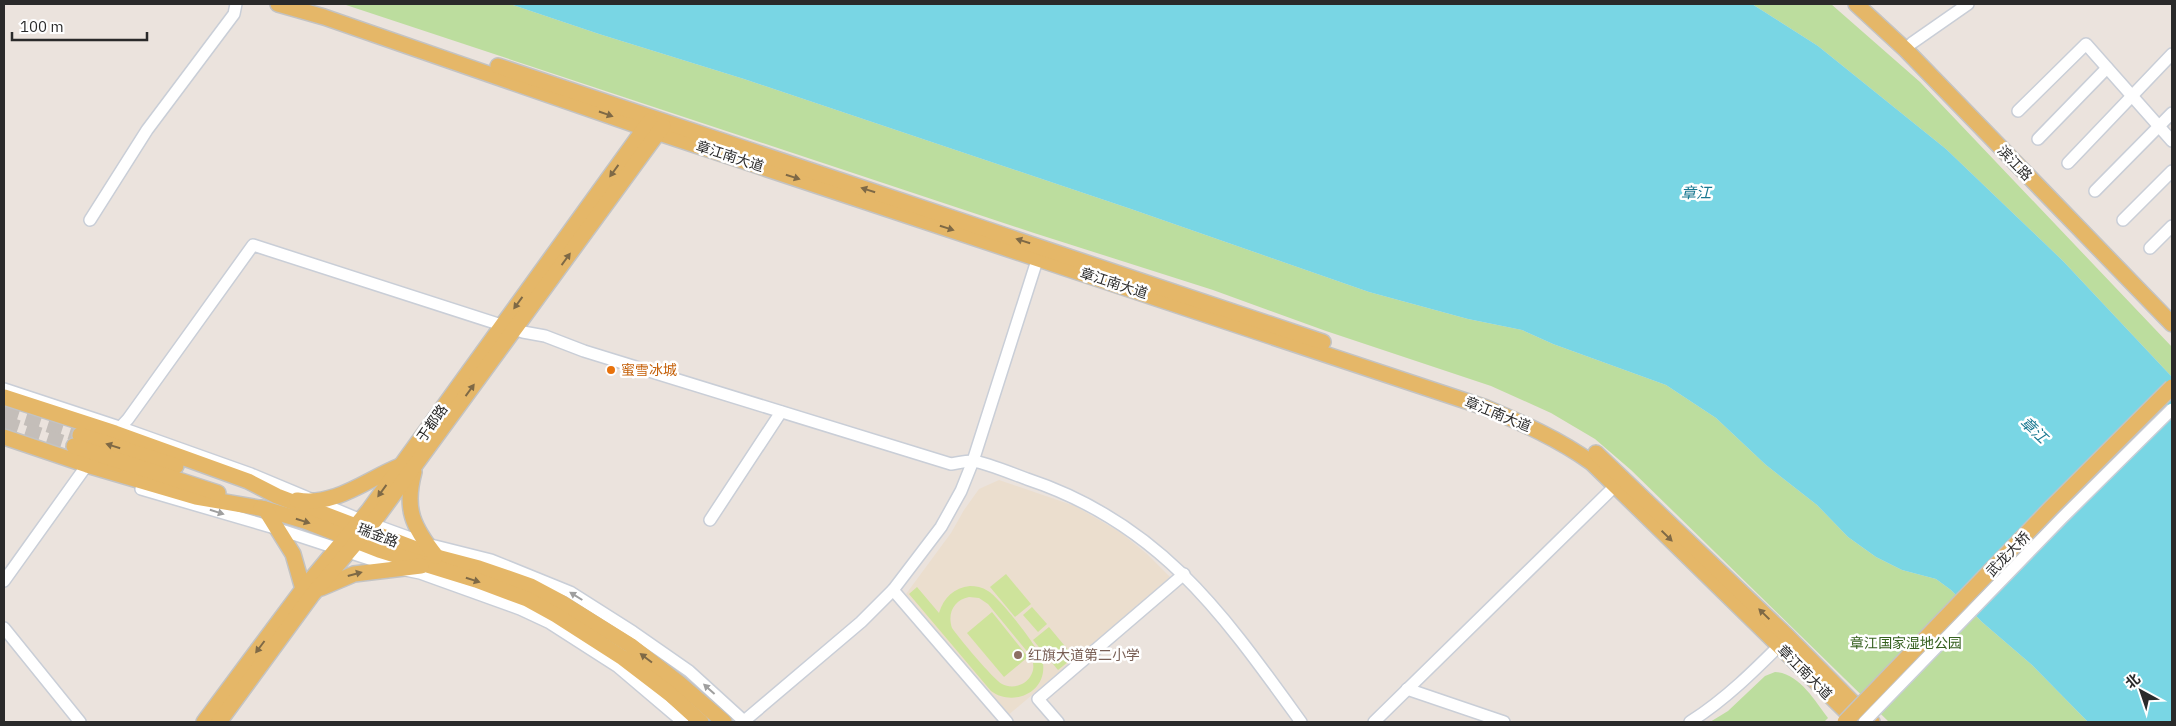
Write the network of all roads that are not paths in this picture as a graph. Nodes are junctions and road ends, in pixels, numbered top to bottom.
1 (236, 4) edge
2 (278, 4) edge
3 (307, 4) edge
4 (1856, 4) edge
5 (1869, 4) edge
6 (1968, 4) edge
7 (1912, 44) junction
8 (2172, 54) edge
9 (2107, 68) junction
10 (2132, 96) junction
11 (2018, 111) dead end
12 (2172, 113) edge
13 (656, 125) junction
14 (2159, 126) junction
15 (2038, 139) dead end
16 (2172, 141) edge
17 (2068, 163) dead end
18 (2172, 170) edge
19 (2095, 191) dead end
20 (90, 220) dead end
21 (2124, 220) dead end
22 (2172, 226) edge
23 (2150, 248) dead end
24 (1040, 252) junction
25 (2172, 313) edge
26 (2172, 324) edge
27 (508, 327) junction
28 (2172, 381) edge
29 (2172, 387) edge
30 (4, 389) edge
31 (4, 397) edge
32 (2172, 400) edge
33 (2172, 409) edge
34 (781, 412) junction
35 (117, 430) junction
36 (4, 437) edge
37 (4, 445) edge
38 (973, 461) junction
39 (400, 466) junction
40 (416, 466) junction
41 (84, 468) junction
42 (1615, 486) junction
43 (277, 496) junction
44 (314, 500) junction
45 (265, 509) junction
46 (710, 520) dead end
47 (278, 529) junction
48 (355, 535) junction
49 (427, 544) junction
50 (431, 561) junction
51 (400, 569) junction
52 (1184, 574) junction
53 (4, 580) edge
54 (893, 590) junction
55 (307, 592) junction
56 (4, 628) edge
57 (1784, 641) junction
58 (1408, 689) junction
59 (80, 722) edge
60 (204, 722) edge
61 (219, 722) edge
62 (683, 722) edge
63 (701, 722) edge
64 (724, 722) edge
65 (744, 722) edge
66 (1007, 722) edge
67 (1058, 722) edge
68 (1302, 722) edge
69 (1374, 722) edge
70 (1504, 722) edge
71 (1690, 722) edge
72 (1836, 722) edge
73 (1845, 722) edge
74 (1858, 722) edge
75 (1864, 722) edge
76 (1872, 722) edge

1 - 20 street
2 -> 13 main road, 章江南大道
3 - 13 main road, 章江南大道
4 - 26 main road, 滨江路
5 - 7 main road, 滨江路
6 - 7 street
7 - 25 main road, 滨江路
8 - 10 street
9 - 10 street
9 - 11 street
9 - 15 street
10 - 14 street
10 - 17 street
12 - 14 street
13 - 24 main road, 章江南大道
13 - 27 main road, 于都路
14 - 16 street
14 - 19 street
18 - 21 street
22 - 23 street
24 - 38 street
24 - 42 main road, 章江南大道
57 -> 24 main road, 章江南大道
27 - 34 street
27 - 35 street
27 - 39 main road, 于都路
40 -> 27 main road, 于都路
28 - 72 street
29 - 73 main road, 武龙大桥, bridge
30 - 35 street
31 - 35 main road, 瑞金路
32 - 74 main road, 武龙大桥
33 - 75 street, bridge
34 - 38 street
34 - 46 street
35 - 43 main road, 瑞金路
35 - 44 street
36 - 41 main road, 瑞金路
37 - 41 street
38 - 52 street
38 - 54 street
39 - 44 main road
39 -> 48 main road, 于都路
40 - 48 main road, 于都路
40 - 49 main road
41 - 45 main road, 瑞金路
41 -> 47 street
41 - 53 street
42 -> 57 main road, 章江南大道
42 - 58 street
43 - 44 main road
43 -> 45 main road
43 - 48 main road, 瑞金路
44 - 48 street
45 - 47 main road
45 -> 48 main road, 瑞金路
47 - 48 street
47 - 55 main road
48 - 49 street
48 - 50 main road, 瑞金路
48 - 51 street
48 - 55 main road, 于都路
49 - 50 main road
65 -> 49 street
50 - 51 main road
50 -> 63 main road, 瑞金路
64 -> 50 main road, 瑞金路
55 -> 51 main road
51 - 62 street
52 - 67 street
52 - 68 street
54 - 65 street
54 - 66 street
55 -> 60 main road, 于都路
55 - 61 main road, 于都路
56 - 59 street
57 - 71 street
57 - 74 main road, 章江南大道
57 - 76 main road, 章江南大道
58 - 69 street
58 - 70 street

